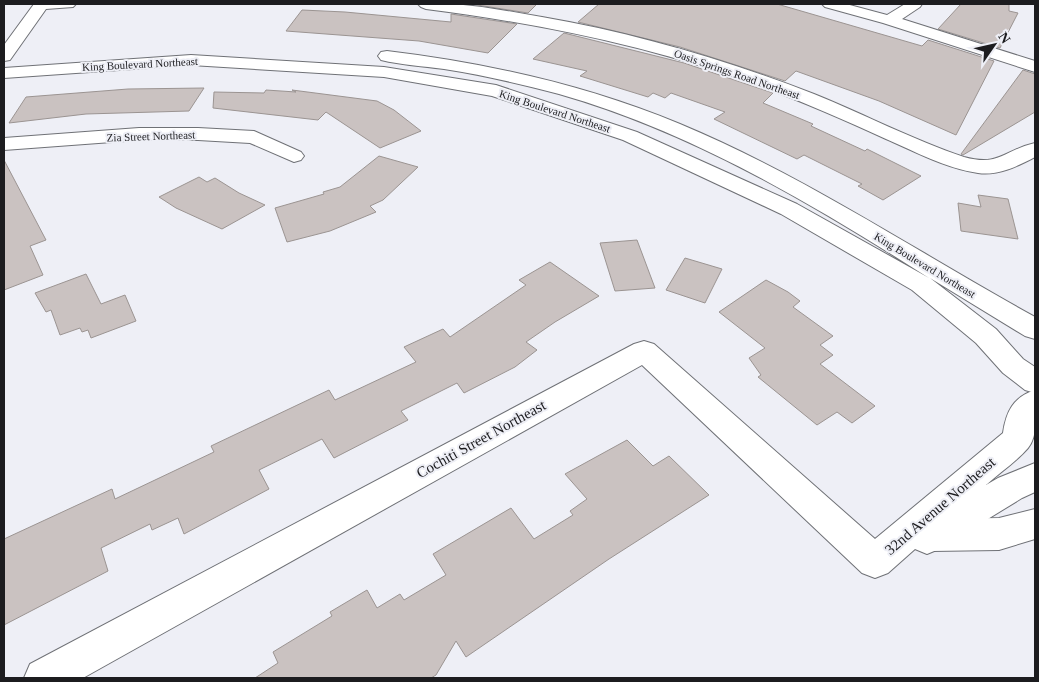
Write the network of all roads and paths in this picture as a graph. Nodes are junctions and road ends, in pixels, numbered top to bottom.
1 (68, 4) edge
2 (426, 4) edge
3 (830, 4) edge
4 (915, 4) edge
5 (42, 5) edge
6 (889, 20) junction
7 (304, 48) dead end
8 (332, 50) dead end
9 (4, 67) edge
10 (1035, 67) edge
11 (4, 144) edge
12 (1035, 149) edge
13 (294, 156) dead end
14 (1035, 329) edge
15 (1035, 382) edge
16 (1035, 402) edge
17 (1035, 477) edge
18 (1035, 524) edge
19 (932, 535) junction
20 (875, 561) junction
21 (44, 678) edge

1 - 5 street
2 - 12 street, Oasis Springs Road Northeast
3 - 6 street
4 - 6 street
5 - 9 street
6 - 10 street
7 - 9 street, King Boulevard Northeast
8 - 14 street, King Boulevard Northeast
9 - 15 street, King Boulevard Northeast
11 - 13 street, Zia Street Northeast
16 - 20 street, 32nd Avenue Northeast
17 - 19 street, 32nd Avenue Northeast
18 - 19 street
19 - 20 street, 32nd Avenue Northeast
20 - 21 street, Cochiti Street Northeast

